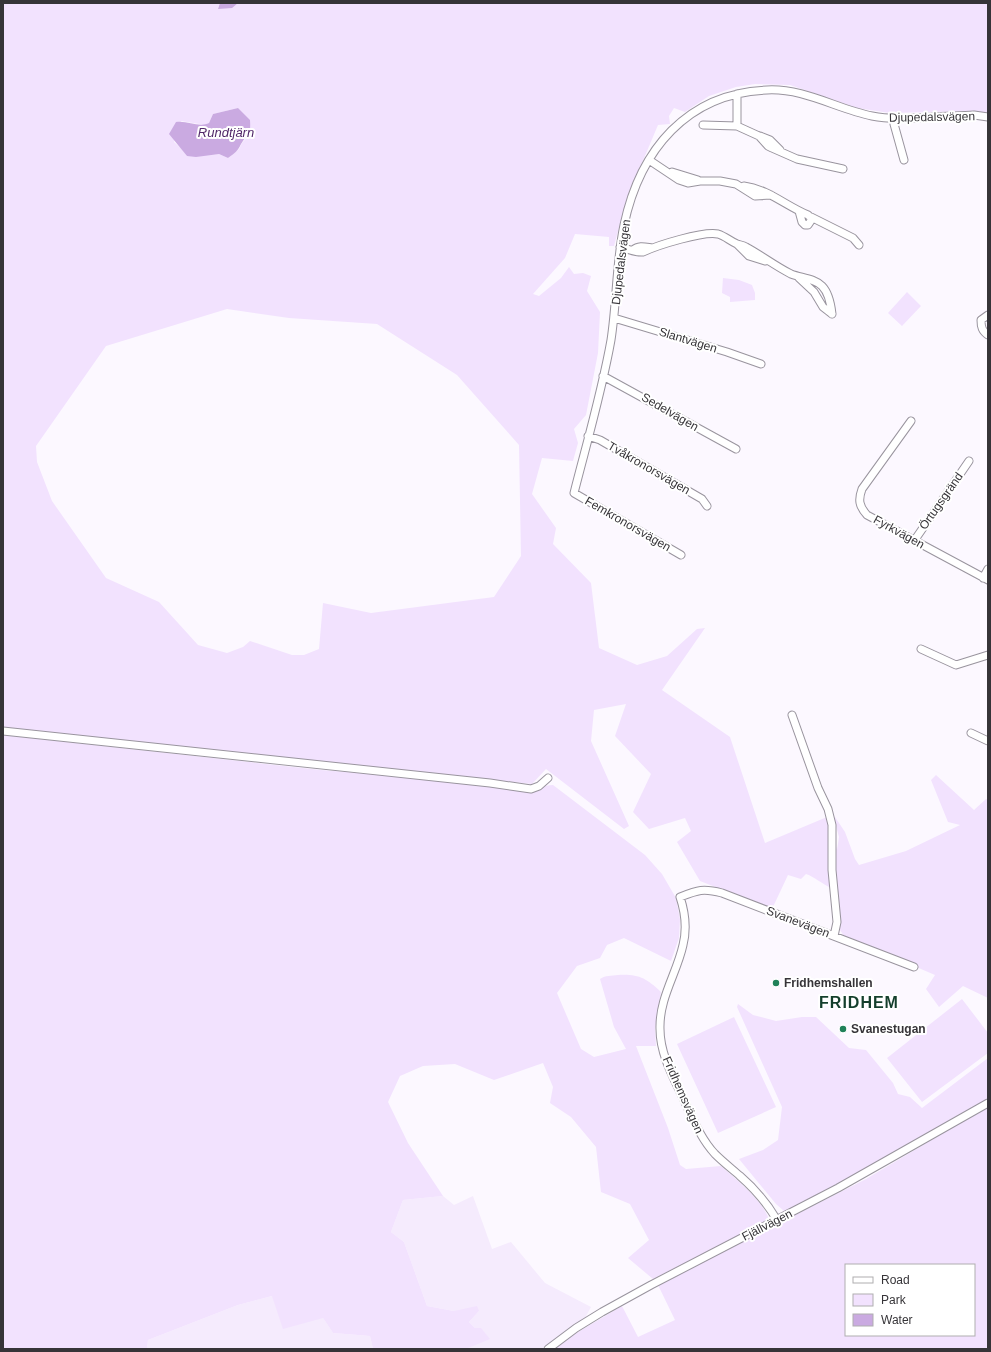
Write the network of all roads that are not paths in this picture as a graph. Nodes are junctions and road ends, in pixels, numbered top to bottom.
1 (737, 94) junction
2 (988, 117) edge
3 (894, 119) junction
4 (703, 125) dead end
5 (737, 126) junction
6 (649, 160) junction
7 (904, 160) dead end
8 (843, 169) dead end
9 (859, 245) dead end
10 (620, 247) junction
11 (797, 277) junction
12 (821, 285) junction
13 (814, 292) junction
14 (988, 315) edge
15 (614, 318) junction
16 (988, 335) edge
17 (761, 364) dead end
18 (603, 376) junction
19 (911, 421) dead end
20 (588, 436) junction
21 (736, 449) dead end
22 (969, 461) dead end
23 (574, 493) joint
24 (707, 506) dead end
25 (914, 540) junction
26 (681, 556) dead end
27 (988, 569) edge
28 (986, 579) edge
29 (921, 649) dead end
30 (988, 655) edge
31 (792, 715) dead end
32 (3, 731) edge
33 (971, 733) dead end
34 (988, 741) edge
35 (548, 778) dead end
36 (680, 897) joint
37 (834, 936) junction
38 (914, 967) dead end
39 (988, 1103) edge
40 (777, 1220) junction
41 (548, 1349) edge

1 - 3 street, Djupedalsvägen
1 - 5 street
1 - 6 street, Djupedalsvägen
2 - 3 street, Djupedalsvägen
3 - 7 street
4 - 5 street
5 - 8 street
6 - 9 street
6 - 10 street, Djupedalsvägen
10 - 11 street
10 - 15 street, Djupedalsvägen
11 - 12 street
11 - 13 street
12 - 13 street
12 - 13 street
14 - 16 street
15 - 17 street, Slantvägen
15 - 18 street, Djupedalsvägen
18 - 20 street, Djupedalsvägen
18 - 21 street, Sedelvägen
19 - 25 street, Fyrkvägen
20 - 23 street, Djupedalsvägen
20 - 24 street, Tvåkronorsvägen
22 - 25 street, Örtugsgränd
23 - 26 street, Femkronorsvägen
25 - 28 street, Fyrkvägen
27 - 28 street
29 - 30 street
31 - 37 street
32 - 35 street
33 - 34 street
36 - 37 street, Svanevägen
36 - 40 street, Fridhemsvägen
37 - 38 street, Svanevägen
39 - 40 street, Fjällvägen
40 - 41 street, Fjällvägen

